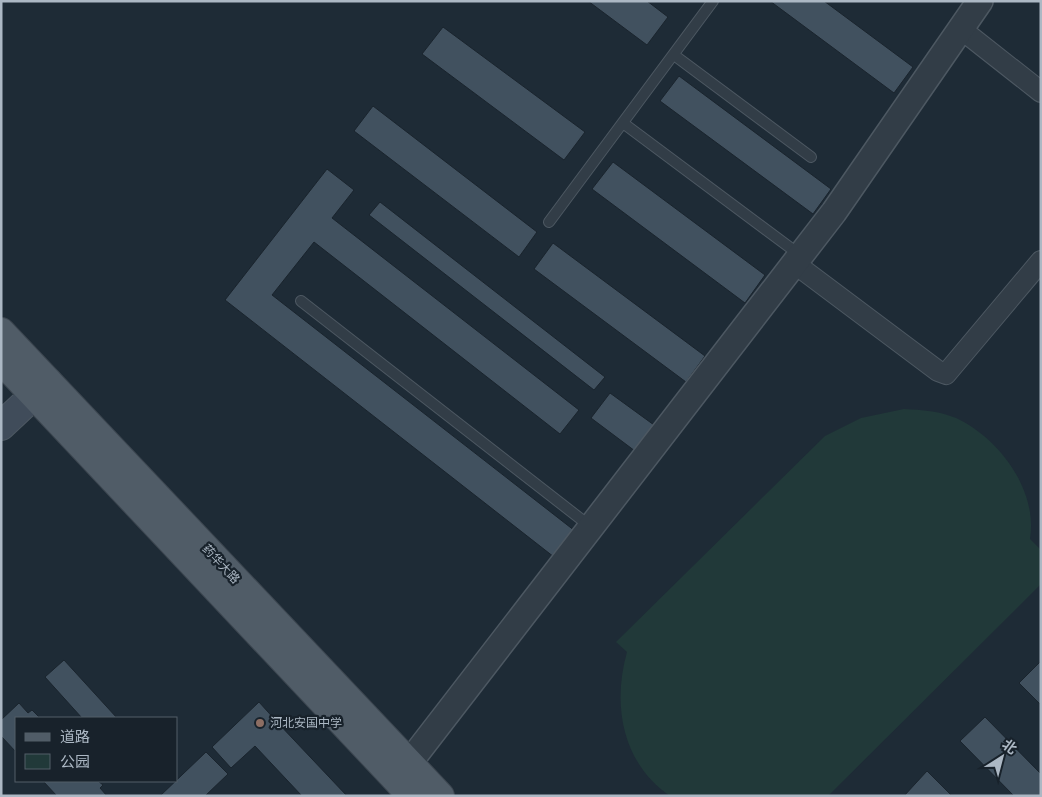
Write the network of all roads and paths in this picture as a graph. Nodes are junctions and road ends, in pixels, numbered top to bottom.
1 (713, 1) edge
2 (980, 1) edge
3 (961, 29) junction
4 (674, 55) junction
5 (1041, 92) edge
6 (623, 123) junction
7 (811, 158) dead end
8 (549, 222) dead end
9 (797, 259) junction
10 (1041, 261) edge
11 (301, 301) dead end
12 (1, 332) edge
13 (1, 360) edge
14 (41, 388) junction
15 (1, 426) edge
16 (591, 527) junction
17 (409, 763) junction
18 (412, 796) edge
19 (440, 796) edge

1 - 4 lane
2 - 3 street
3 - 5 street
3 - 9 street
4 - 6 lane
4 - 7 lane
6 - 8 lane
6 - 9 lane
9 - 10 street
9 - 16 street
11 - 16 lane
12 - 14 main road, 药华大路
13 - 14 main road, 药华大路
14 - 15 main road
14 - 17 main road, 药华大路
14 - 18 main road, 药华大路
16 - 17 street
17 - 19 main road, 药华大路

